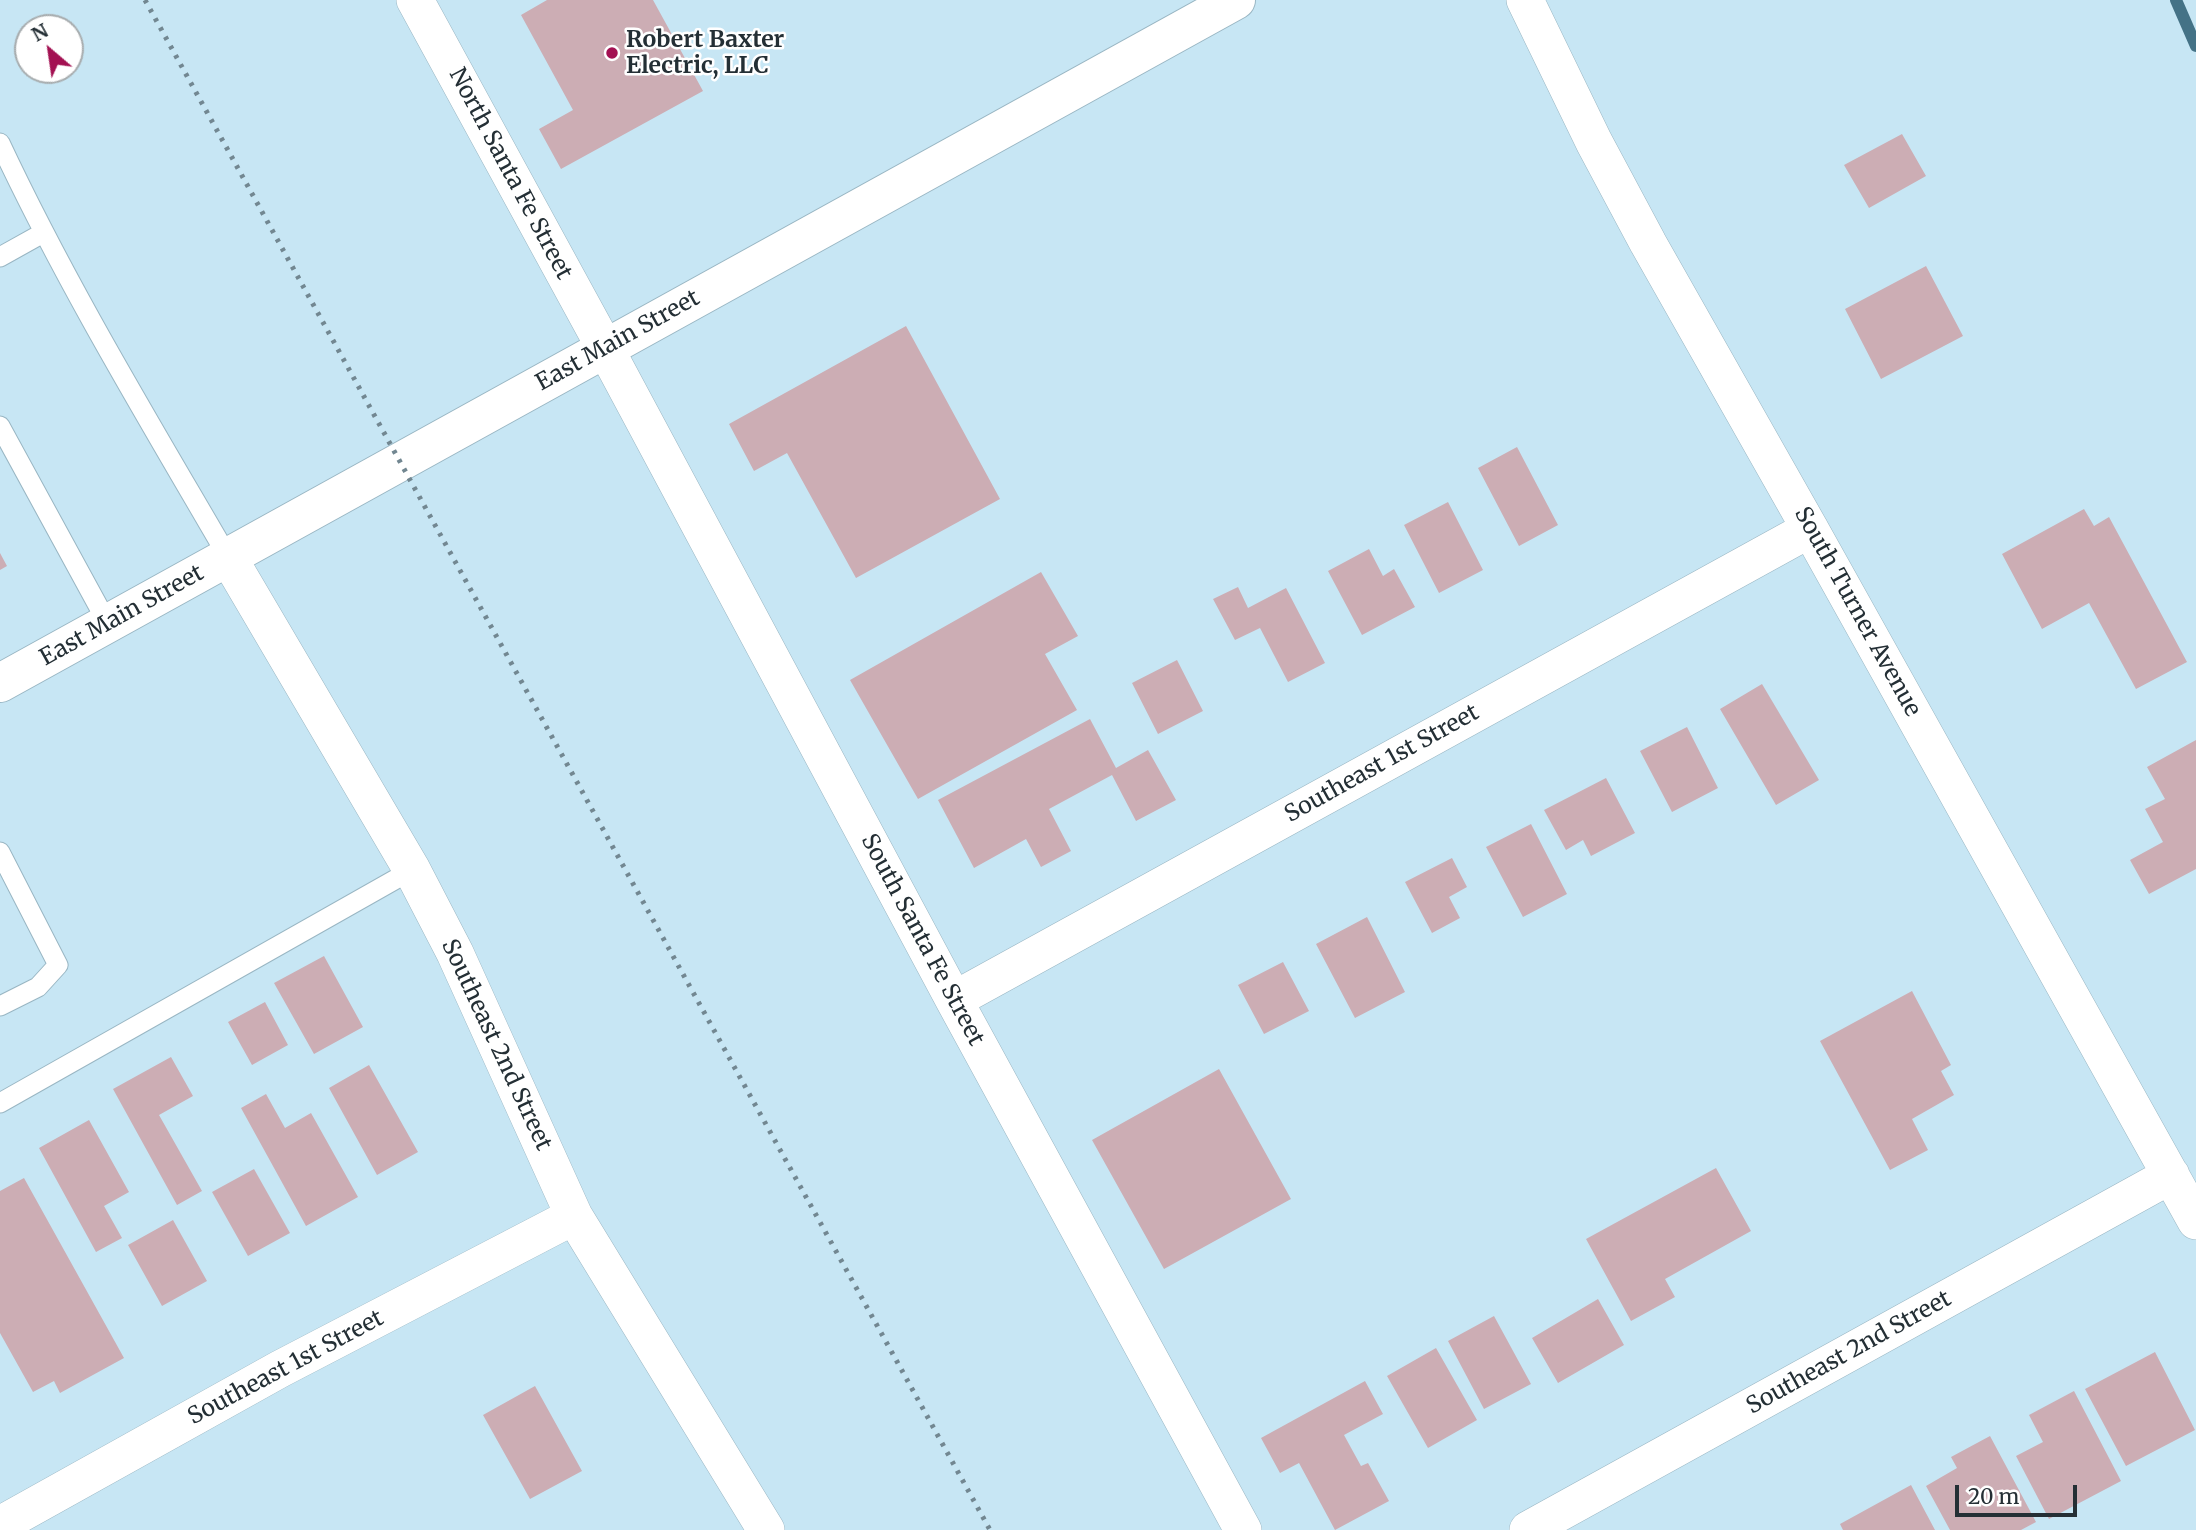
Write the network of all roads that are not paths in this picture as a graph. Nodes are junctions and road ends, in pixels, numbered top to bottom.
1 (415, 0) edge
2 (1236, 0) edge
3 (1525, 0) edge
4 (0, 143) edge
5 (43, 233) junction
6 (0, 257) edge
7 (605, 348) junction
8 (0, 426) edge
9 (1810, 528) junction
10 (228, 557) junction
11 (108, 624) junction
12 (0, 683) edge
13 (0, 852) edge
14 (412, 870) junction
15 (954, 1000) junction
16 (0, 1006) edge
17 (0, 1103) edge
18 (2171, 1175) junction
19 (574, 1216) junction
20 (2196, 1221) edge
21 (0, 1525) edge
22 (766, 1530) edge
23 (1242, 1530) edge
24 (1528, 1530) edge

1 - 7 street, North Santa Fe Street
2 - 7 main road, East Main Street
3 - 9 street, South Turner Avenue
4 - 5 lane
5 - 6 lane
5 - 10 lane
7 - 10 main road, East Main Street
7 - 15 street, South Santa Fe Street
8 - 11 lane
9 - 15 street, Southeast 1st Street
9 - 18 street, South Turner Avenue
10 - 11 main road, East Main Street
10 - 14 street, Southeast 2nd Street
11 - 12 main road, East Main Street
13 - 16 lane
14 - 17 lane
14 - 19 street, Southeast 2nd Street
15 - 23 street, South Santa Fe Street
18 - 20 street, South Turner Avenue
18 - 24 street, Southeast 2nd Street
19 - 21 street, Southeast 1st Street
19 - 22 street, Southeast 2nd Street

